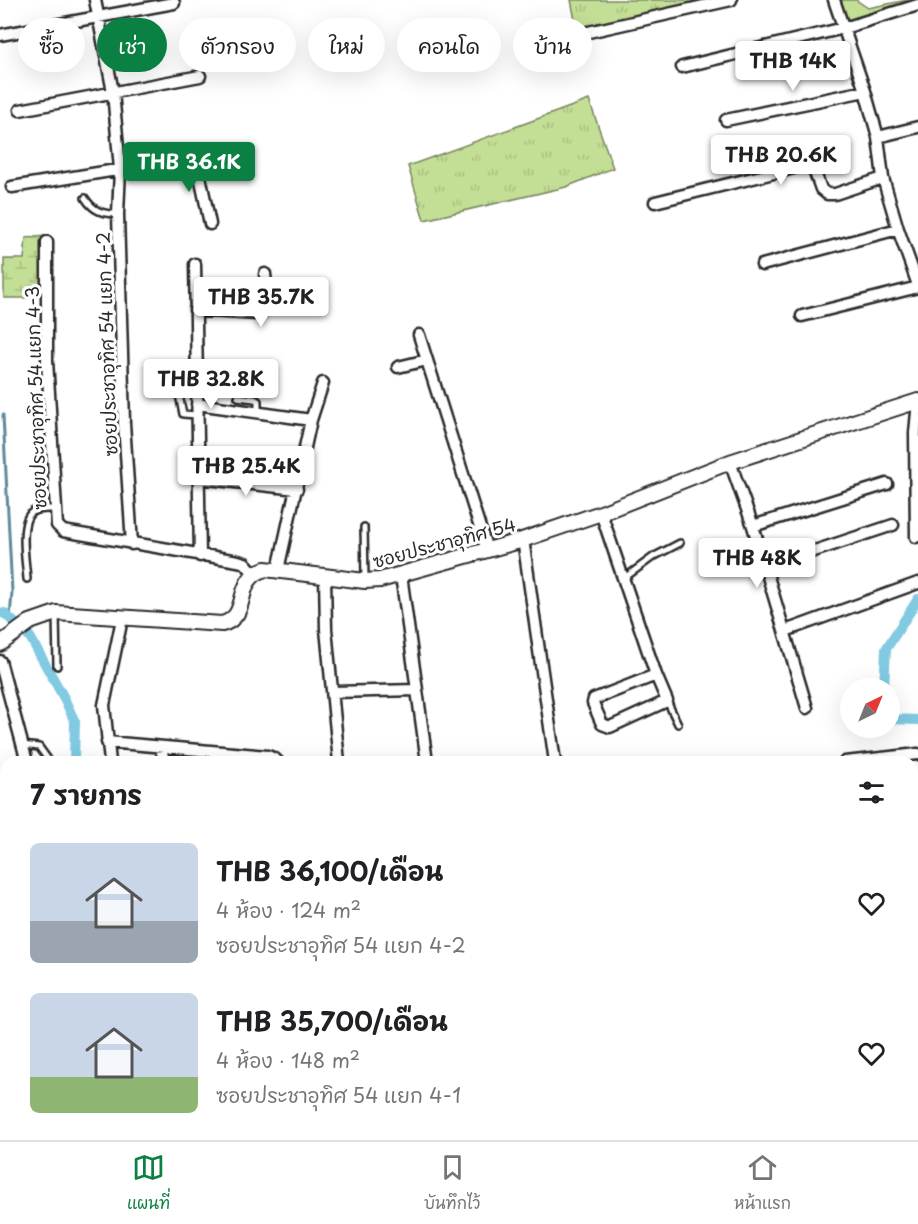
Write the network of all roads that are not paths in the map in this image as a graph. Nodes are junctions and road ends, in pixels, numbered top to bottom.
1 (95, 0) edge
2 (731, 0) edge
3 (834, 0) edge
4 (174, 3) dead end
5 (918, 5) edge
6 (98, 16) junction
7 (844, 28) junction
8 (592, 31) edge
9 (0, 35) edge
10 (682, 67) dead end
11 (200, 76) dead end
12 (866, 91) junction
13 (113, 92) junction
14 (20, 110) dead end
15 (726, 120) dead end
16 (918, 127) edge
17 (879, 137) junction
18 (223, 150) dead end
19 (196, 157) junction
20 (120, 169) junction
21 (883, 178) junction
22 (12, 188) dead end
23 (86, 198) dead end
24 (655, 202) dead end
25 (118, 214) junction
26 (210, 224) dead end
27 (898, 229) junction
28 (47, 242) dead end
29 (195, 264) dead end
30 (762, 265) dead end
31 (265, 274) dead end
32 (918, 286) edge
33 (195, 310) junction
34 (802, 315) dead end
35 (419, 335) dead end
36 (427, 360) junction
37 (398, 367) dead end
38 (196, 376) junction
39 (227, 377) dead end
40 (323, 383) dead end
41 (179, 395) dead end
42 (238, 397) dead end
43 (918, 401) edge
44 (197, 409) junction
45 (258, 412) junction
46 (311, 420) junction
47 (730, 462) junction
48 (198, 478) junction
49 (887, 484) dead end
50 (297, 489) junction
51 (55, 509) junction
52 (602, 513) junction
53 (917, 521) edge
54 (893, 525) dead end
55 (753, 526) junction
56 (364, 527) dead end
57 (916, 537) dead end
58 (523, 539) junction
59 (680, 543) dead end
60 (132, 544) junction
61 (487, 550) junction
62 (200, 556) junction
63 (766, 567) junction
64 (278, 570) junction
65 (254, 573) junction
66 (401, 575) junction
67 (325, 576) junction
68 (27, 579) dead end
69 (623, 579) junction
70 (365, 581) junction
71 (918, 583) edge
72 (56, 613) junction
73 (122, 618) junction
74 (784, 631) junction
75 (0, 644) edge
76 (0, 661) edge
77 (57, 666) dead end
78 (656, 675) junction
79 (417, 690) junction
80 (332, 692) junction
81 (667, 701) junction
82 (807, 708) dead end
83 (678, 724) dead end
84 (107, 742) junction
85 (22, 745) junction
86 (161, 747) junction
87 (25, 756) edge
88 (46, 756) edge
89 (109, 756) edge
90 (163, 756) edge
91 (217, 756) edge
92 (338, 756) edge
93 (426, 756) edge
94 (554, 756) edge

1 - 6 street, ซอยประชาอุทิศ 54 แยก 4-2
2 - 8 street
3 - 7 street
4 - 6 street
5 - 7 street
6 - 9 street
6 - 13 street, ซอยประชาอุทิศ 54 แยก 4-2
7 - 10 street
7 - 12 street
11 - 13 street
12 - 15 street
12 - 17 street
13 - 14 street
13 - 20 street, ซอยประชาอุทิศ 54 แยก 4-2
16 - 17 street
17 - 21 street
18 - 19 street
19 - 20 street
19 - 26 street
20 - 22 street
20 - 25 street, ซอยประชาอุทิศ 54 แยก 4-2
21 - 24 street
21 - 27 street
23 - 25 lane
25 - 60 street, ซอยประชาอุทิศ 54 แยก 4-2
27 - 30 street
27 - 32 street
28 - 51 street, ซอยประชาอุทิศ 54 แยก 4-3
29 - 33 street
31 - 33 street
32 - 34 street
33 - 38 street
35 - 36 street
36 - 37 street
36 - 61 street
38 - 39 lane
38 - 44 street
40 - 46 street
41 - 44 lane
42 - 45 lane
43 - 47 street, ซอยประชาอุทิศ 54
43 - 53 street
44 - 45 street
44 - 48 street
45 - 46 street
46 - 50 street
47 - 52 street, ซอยประชาอุทิศ 54
47 - 55 street
48 - 50 street
48 - 62 street
49 - 55 street
50 - 64 street
51 - 60 street, ซอยประชาอุทิศ 54 แยก 4-3
51 - 68 lane
52 - 58 street, ซอยประชาอุทิศ 54
52 - 69 street
53 - 57 street
54 - 63 street
55 - 63 street
56 - 70 lane
58 - 61 street, ซอยประชาอุทิศ 54
58 - 94 street
59 - 69 lane
60 - 62 street, ซอยประชาอุทิศ 54 แยก 4-3
61 - 66 street, ซอยประชาอุทิศ 54
62 - 65 street, ซอยประชาอุทิศ 54 แยก 4-3
63 - 74 street
64 - 65 street, ซอยประชาอุทิศ 54
64 - 67 street, ซอยประชาอุทิศ 54
65 - 73 street
66 - 70 street, ซอยประชาอุทิศ 54
66 - 79 street
67 - 70 street, ซอยประชาอุทิศ 54
67 - 80 street
69 - 78 street
71 - 74 street
72 - 73 street
72 - 75 street
72 - 77 lane
73 - 84 street
74 - 82 street
76 - 85 street
78 - 81 street
78 - 81 street
79 - 80 street
79 - 93 street
80 - 92 street
81 - 83 lane
84 - 86 street
84 - 89 street
85 - 87 street
85 - 88 lane
86 - 90 street
86 - 91 street

